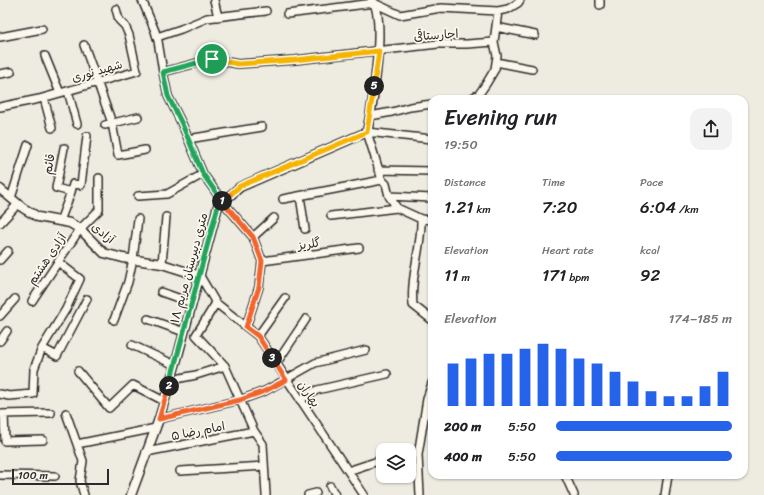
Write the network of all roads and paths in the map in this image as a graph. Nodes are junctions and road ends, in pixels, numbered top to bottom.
1 (142, 0) edge
2 (214, 0) edge
3 (520, 0) edge
4 (374, 1) edge
5 (116, 9) dead end
6 (266, 11) dead end
7 (498, 11) junction
8 (287, 14) dead end
9 (218, 17) junction
10 (496, 26) junction
11 (42, 29) dead end
12 (535, 35) dead end
13 (0, 37) edge
14 (157, 37) junction
15 (494, 42) junction
16 (84, 45) dead end
17 (379, 51) junction
18 (45, 56) dead end
19 (496, 62) junction
20 (532, 69) dead end
21 (11, 72) dead end
22 (163, 72) junction
23 (0, 74) edge
24 (98, 81) junction
25 (68, 91) junction
26 (60, 93) junction
27 (477, 95) edge
28 (44, 98) junction
29 (428, 105) edge
30 (0, 107) edge
31 (370, 116) junction
32 (138, 117) dead end
33 (77, 124) dead end
34 (108, 124) junction
35 (262, 127) dead end
36 (52, 128) dead end
37 (367, 132) junction
38 (87, 136) dead end
39 (188, 139) junction
40 (428, 139) edge
41 (28, 145) dead end
42 (64, 148) dead end
43 (145, 150) dead end
44 (378, 170) junction
45 (428, 171) edge
46 (203, 174) junction
47 (100, 178) dead end
48 (382, 180) junction
49 (0, 189) edge
50 (70, 192) junction
51 (138, 196) dead end
52 (300, 196) junction
53 (389, 196) junction
54 (11, 198) junction
55 (428, 198) edge
56 (283, 199) dead end
57 (223, 202) junction
58 (18, 204) junction
59 (397, 208) junction
60 (331, 216) dead end
61 (166, 217) dead end
62 (274, 218) dead end
63 (138, 219) dead end
64 (422, 219) junction
65 (428, 220) edge
66 (60, 221) junction
67 (0, 223) edge
68 (305, 229) dead end
69 (80, 230) junction
70 (253, 237) junction
71 (359, 248) dead end
72 (8, 251) dead end
73 (133, 259) junction
74 (0, 260) edge
75 (262, 261) junction
76 (58, 262) junction
77 (162, 264) junction
78 (200, 276) junction
79 (161, 292) dead end
80 (87, 298) dead end
81 (285, 298) dead end
82 (15, 299) dead end
83 (32, 301) dead end
84 (192, 303) junction
85 (216, 303) junction
86 (0, 316) edge
87 (428, 317) edge
88 (148, 318) dead end
89 (306, 319) dead end
90 (114, 320) dead end
91 (246, 327) junction
92 (7, 331) dead end
93 (184, 332) junction
94 (258, 336) junction
95 (0, 341) edge
96 (132, 345) dead end
97 (42, 348) junction
98 (366, 350) dead end
99 (276, 364) junction
100 (175, 365) junction
101 (226, 368) junction
102 (78, 371) dead end
103 (387, 374) dead end
104 (171, 380) junction
105 (286, 380) junction
106 (0, 394) edge
107 (428, 396) edge
108 (240, 400) junction
109 (300, 400) junction
110 (164, 401) junction
111 (51, 413) dead end
112 (66, 413) dead end
113 (2, 414) edge
114 (159, 419) junction
115 (156, 428) junction
116 (254, 431) junction
117 (44, 440) dead end
118 (77, 444) junction
119 (146, 452) junction
120 (376, 462) edge
121 (264, 466) junction
122 (348, 471) junction
123 (180, 472) dead end
124 (0, 475) edge
125 (55, 476) dead end
126 (567, 479) edge
127 (667, 479) edge
128 (330, 486) dead end
129 (316, 493) dead end
130 (84, 495) edge
131 (131, 495) edge
132 (266, 495) edge
133 (308, 495) edge
134 (335, 495) edge
135 (364, 495) edge
136 (420, 495) edge
137 (574, 495) edge
138 (665, 495) edge

1 - 14 street
2 - 9 street
3 - 7 street
4 - 7 street
4 - 8 street
4 - 17 street
5 - 24 street, شهید نوری
6 - 9 street
7 - 10 street
9 - 14 street
10 - 12 street
10 - 15 street
11 - 13 street
14 - 22 street
15 - 17 street, اجارستاقی
15 - 19 street
16 - 24 street
17 - 22 street, اجارستاقی
17 - 31 street
18 - 26 street
19 - 20 street
19 - 27 street
21 - 23 street
22 - 39 street
24 - 25 street, شهید نوری
24 - 34 street
25 - 26 street, شهید نوری
25 - 33 street
26 - 28 street, شهید نوری
28 - 30 street, شهید نوری
28 - 36 street
29 - 31 street
31 - 37 street
32 - 34 street
34 - 43 street
35 - 39 street
37 - 40 street
37 - 44 street
37 - 57 street, ۱۸ متری دبیرستان مریم
38 - 50 street
39 - 46 street
41 - 54 street
42 - 50 street, قائم
44 - 45 street
44 - 48 street
46 - 51 street
46 - 57 street
47 - 69 street, آزادی هشتم
48 - 52 street
48 - 53 street
49 - 54 street, آزادی
50 - 66 street
52 - 56 street
52 - 68 street
53 - 55 street
53 - 59 street
54 - 58 street, آزادی
57 - 70 street
57 - 78 street, ۱۸ متری دبیرستان مریم
58 - 66 street, آزادی
58 - 67 street
59 - 60 street
59 - 64 street
61 - 77 street
62 - 70 street
63 - 73 street
64 - 65 street
64 - 87 street
66 - 69 street, آزادی
69 - 73 street, آزادی
69 - 76 street, آزادی هشتم
70 - 75 street
71 - 75 street, گلریز
72 - 74 street
73 - 77 street, آزادی
73 - 90 street
75 - 91 street
76 - 83 street, آزادی هشتم
76 - 97 street
77 - 78 street, آزادی
78 - 84 street, ۱۸ متری دبیرستان مریم
78 - 85 street, بهاران
79 - 84 street
80 - 97 street
81 - 94 street
82 - 86 street
84 - 93 street, ۱۸ متری دبیرستان مریم
85 - 91 street, بهاران
85 - 101 street
88 - 93 street
89 - 99 street
91 - 94 street, بهاران
92 - 95 street
93 - 100 street, ۱۸ متری دبیرستان مریم
94 - 99 street, بهاران
96 - 100 street
97 - 106 street
98 - 105 street
99 - 105 street, بهاران
100 - 104 street, ۱۸ متری دبیرستان مریم
101 - 104 street
101 - 108 street
102 - 110 street
103 - 109 street
104 - 110 street, ۱۸ متری دبیرستان مریم
105 - 108 street
105 - 109 street, بهاران
107 - 136 street
108 - 114 street
108 - 116 street
109 - 122 street, بهاران
110 - 114 street, ۱۸ متری دبیرستان مریم
111 - 113 street
112 - 118 street
113 - 117 street
114 - 115 street, ۱۸ متری دبیرستان مریم
115 - 118 street
115 - 119 street, ۱۸ متری دبیرستان مریم
116 - 119 street, امام رضا ۵
116 - 121 street
118 - 130 street
119 - 131 street, ۱۸ متری دبیرستان مریم
120 - 122 street
121 - 123 street
121 - 132 street
122 - 135 street, بهاران
124 - 125 street
126 - 137 street
127 - 138 street
128 - 134 street
129 - 133 street

